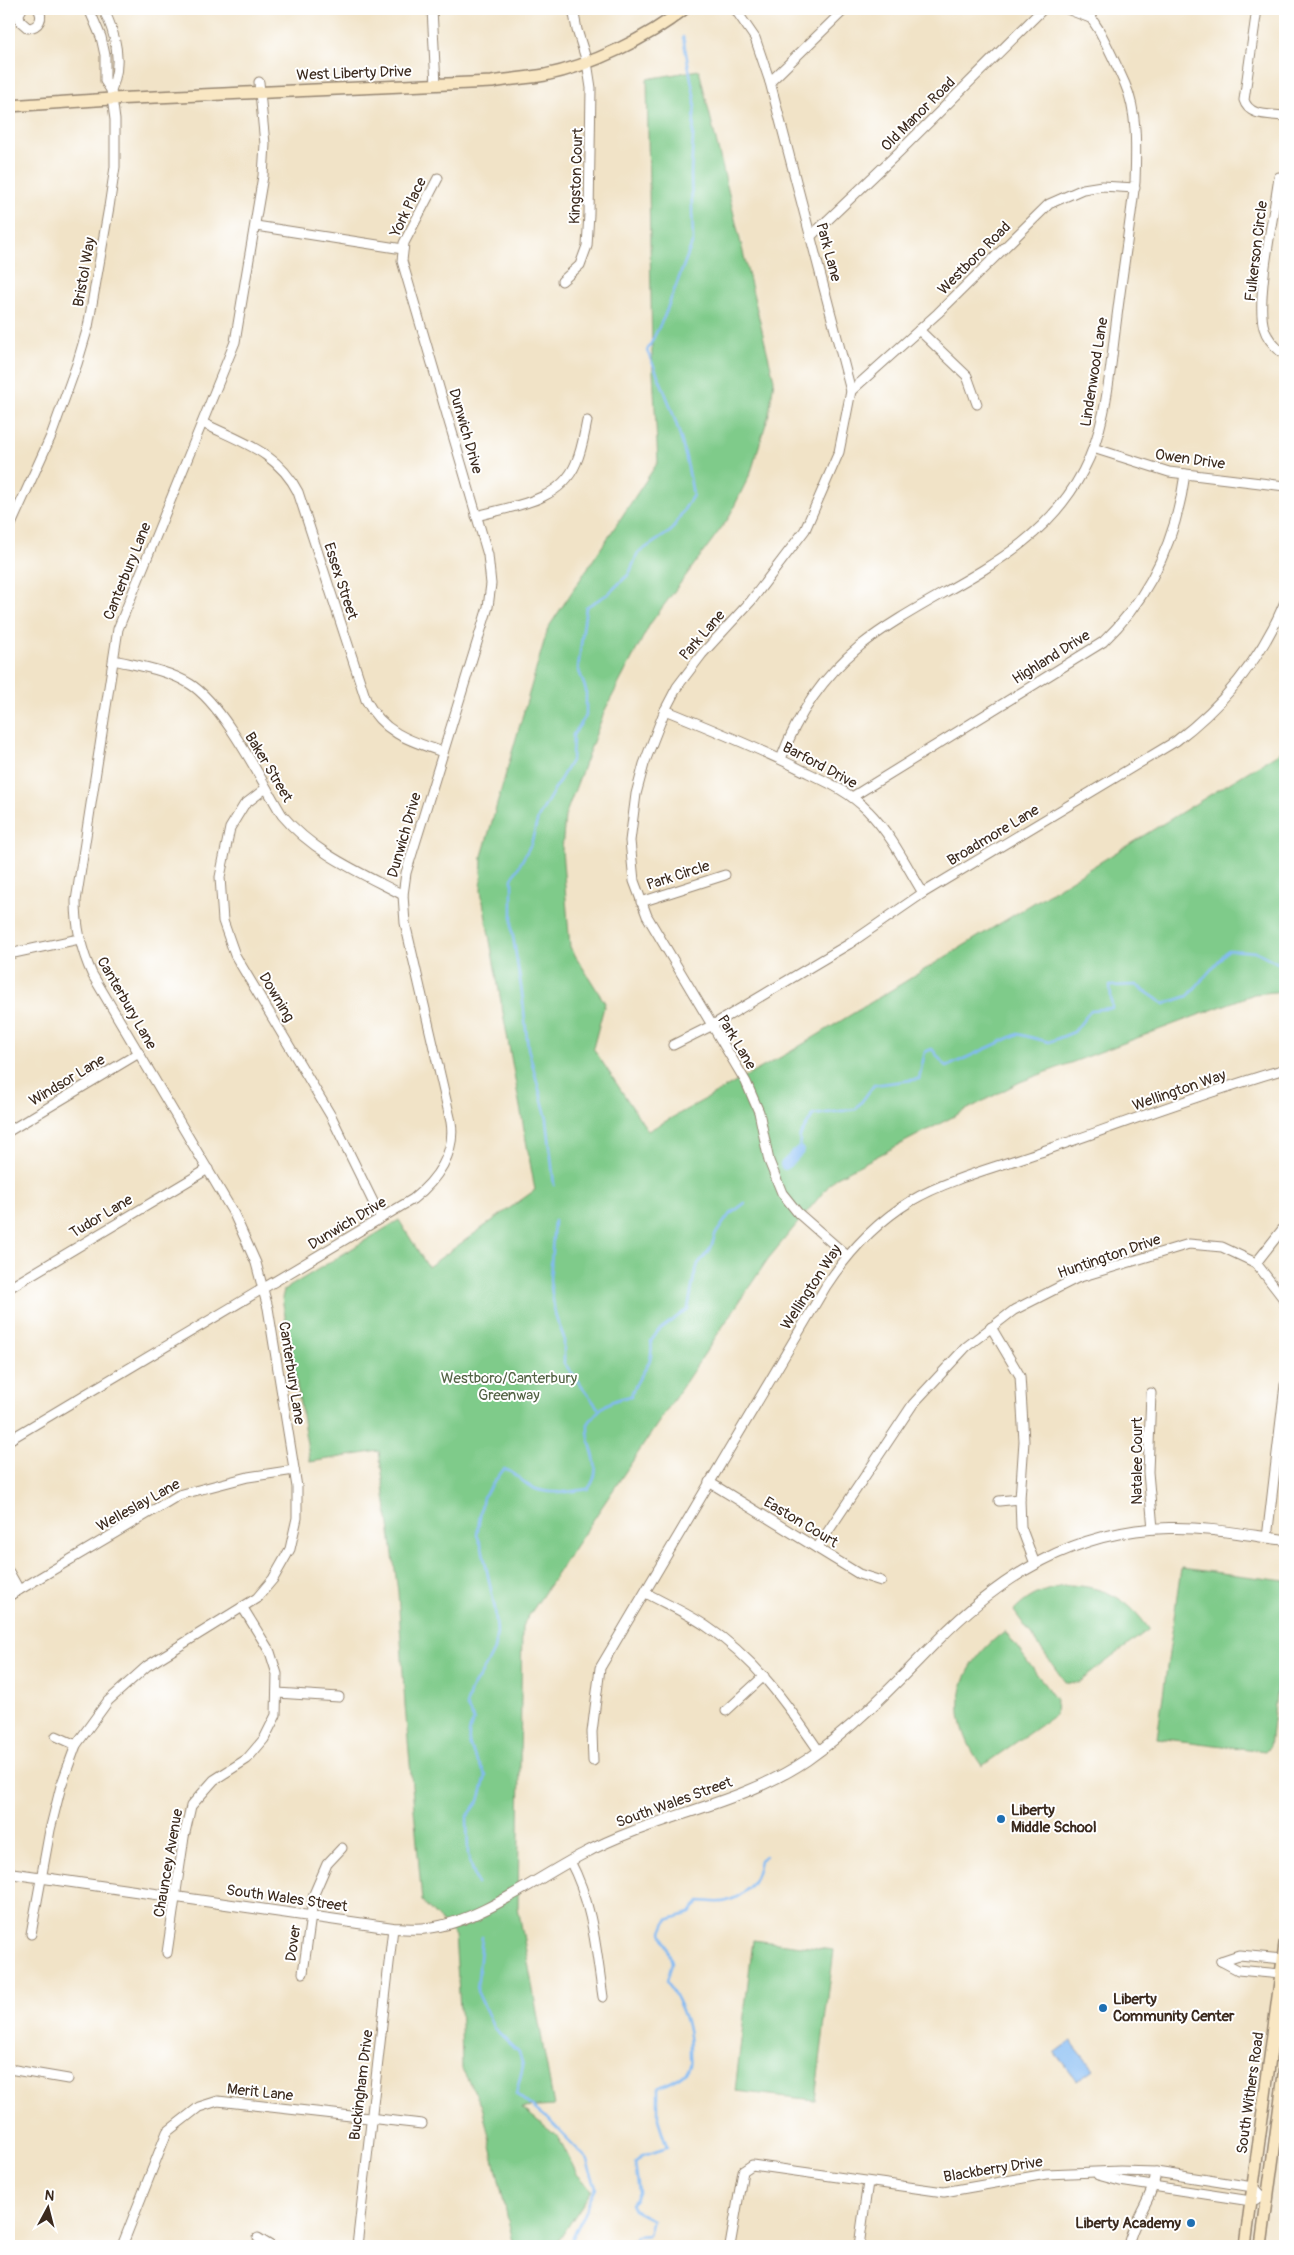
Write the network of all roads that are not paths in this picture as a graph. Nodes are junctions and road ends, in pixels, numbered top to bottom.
1 (22, 9) edge
2 (40, 9) edge
3 (89, 9) edge
4 (103, 9) edge
5 (432, 9) edge
6 (573, 9) edge
7 (684, 9) edge
8 (735, 9) edge
9 (845, 9) edge
10 (1043, 9) edge
11 (1068, 9) edge
12 (1257, 9) edge
13 (1089, 13) edge
14 (587, 62) junction
15 (770, 82) junction
16 (436, 84) junction
17 (259, 87) junction
18 (111, 94) junction
19 (9, 106) edge
20 (1285, 116) edge
21 (438, 178) dead end
22 (1285, 178) edge
23 (1135, 188) junction
24 (256, 226) junction
25 (811, 236) junction
26 (403, 249) junction
27 (562, 281) dead end
28 (919, 330) junction
29 (1285, 355) edge
30 (851, 391) junction
31 (977, 404) dead end
32 (587, 421) dead end
33 (203, 423) junction
34 (1093, 448) junction
35 (1185, 474) junction
36 (1285, 486) edge
37 (476, 516) junction
38 (9, 530) edge
39 (1285, 602) edge
40 (114, 660) junction
41 (665, 710) junction
42 (444, 752) junction
43 (781, 759) junction
44 (266, 788) junction
45 (852, 797) junction
46 (725, 874) dead end
47 (923, 893) junction
48 (403, 895) junction
49 (641, 902) junction
50 (79, 939) junction
51 (9, 954) edge
52 (711, 1026) junction
53 (673, 1045) dead end
54 (139, 1053) junction
55 (1285, 1069) edge
56 (9, 1131) edge
57 (208, 1169) junction
58 (381, 1218) junction
59 (1285, 1226) edge
60 (846, 1255) junction
61 (1256, 1263) junction
62 (9, 1288) edge
63 (263, 1290) junction
64 (1285, 1305) edge
65 (992, 1327) junction
66 (1285, 1385) edge
67 (1151, 1393) dead end
68 (9, 1440) edge
69 (294, 1470) junction
70 (709, 1482) junction
71 (1020, 1498) junction
72 (999, 1500) dead end
73 (1153, 1529) junction
74 (1267, 1538) junction
75 (1285, 1540) edge
76 (817, 1548) junction
77 (1035, 1564) junction
78 (9, 1572) edge
79 (881, 1581) dead end
80 (19, 1590) junction
81 (646, 1593) junction
82 (9, 1596) edge
83 (243, 1608) junction
84 (764, 1676) junction
85 (277, 1693) junction
86 (339, 1697) dead end
87 (726, 1711) dead end
88 (56, 1736) dead end
89 (76, 1745) junction
90 (819, 1751) junction
91 (593, 1761) dead end
92 (342, 1848) dead end
93 (570, 1861) junction
94 (9, 1873) edge
95 (41, 1877) junction
96 (175, 1897) junction
97 (311, 1916) junction
98 (393, 1928) junction
99 (31, 1934) dead end
100 (1285, 1944) edge
101 (167, 1953) dead end
102 (1284, 1960) edge
103 (303, 1973) dead end
104 (1283, 1974) edge
105 (603, 1997) dead end
106 (1285, 2067) edge
107 (9, 2069) edge
108 (68, 2079) dead end
109 (371, 2118) junction
110 (422, 2124) dead end
111 (1156, 2172) junction
112 (1092, 2173) junction
113 (868, 2182) junction
114 (1154, 2187) junction
115 (1253, 2187) junction
116 (1260, 2199) junction
117 (258, 2238) dead end
118 (122, 2246) edge
119 (271, 2246) edge
120 (357, 2246) edge
121 (730, 2246) edge
122 (859, 2246) edge
123 (1128, 2246) edge
124 (1245, 2246) edge
125 (1262, 2246) edge

1 - 2 street
3 - 18 street, Bristol Way
4 - 18 street
5 - 16 street
6 - 14 street, Kingston Court
7 - 14 main road, West Liberty Drive
8 - 15 street, Park Lane
9 - 15 street
10 - 25 street, Old Manor Road
11 - 13 street
12 - 20 street
13 - 23 street, Lindenwood Lane
14 - 16 main road, West Liberty Drive
14 - 27 street, Kingston Court
15 - 25 street, Park Lane
16 - 17 main road, West Liberty Drive
17 - 18 main road, West Liberty Drive
17 - 24 street, Canterbury Lane
18 - 19 main road, West Liberty Drive
18 - 38 street, Bristol Way
21 - 26 street, York Place
22 - 29 street, Fulkerson Circle
23 - 28 street, Westboro Road
23 - 34 street, Lindenwood Lane
24 - 26 street
24 - 33 street, Canterbury Lane
25 - 30 street, Park Lane
26 - 37 street, Dunwich Drive
28 - 30 street, Westboro Road
28 - 31 street
30 - 41 street, Park Lane
32 - 37 street
33 - 40 street, Canterbury Lane
33 - 42 street, Essex Street
34 - 35 street, Owen Drive
34 - 43 street, Lindenwood Lane
35 - 36 street, Owen Drive
35 - 45 street, Highland Drive
37 - 42 street, Dunwich Drive
39 - 47 street, Broadmore Lane
40 - 44 street, Baker Street
40 - 50 street, Canterbury Lane
41 - 43 street, Barford Drive
41 - 49 street, Park Lane
42 - 48 street, Dunwich Drive
43 - 45 street, Barford Drive
44 - 48 street, Baker Street
44 - 58 street, Downing
45 - 47 street, Barford Drive
46 - 49 street, Park Circle
47 - 52 street, Broadmore Lane
48 - 58 street, Dunwich Drive
49 - 52 street, Park Lane
50 - 51 street
50 - 54 street, Canterbury Lane
52 - 53 street, Broadmore Lane
52 - 60 street, Park Lane
54 - 56 street, Windsor Lane
54 - 57 street, Canterbury Lane
55 - 60 street, Wellington Way
57 - 62 street, Tudor Lane
57 - 63 street, Canterbury Lane
58 - 63 street, Dunwich Drive
59 - 61 street
60 - 70 street, Wellington Way
61 - 64 street, Huntington Drive
61 - 65 street, Huntington Drive
63 - 68 street, Dunwich Drive
63 - 69 street, Canterbury Lane
65 - 71 street
65 - 76 street, Huntington Drive
66 - 74 street
67 - 73 street, Natalee Court
69 - 80 street, Welleslay Lane
69 - 83 street, Canterbury Lane
70 - 76 street, Easton Court
70 - 81 street, Wellington Way
71 - 72 street
71 - 77 street
73 - 74 street, South Wales Street
73 - 77 street, South Wales Street
74 - 75 street, South Wales Street
76 - 79 street, Easton Court
77 - 90 street, South Wales Street
78 - 80 street
80 - 82 street, Welleslay Lane
81 - 84 street
81 - 91 street, Wellington Way
83 - 85 street, Chauncey Avenue
83 - 89 street, Canterbury Lane
84 - 87 street
84 - 90 street
85 - 86 street
85 - 96 street, Chauncey Avenue
88 - 89 street
89 - 95 street, Canterbury Lane
90 - 93 street, South Wales Street
92 - 97 street, Dover
93 - 98 street, South Wales Street
93 - 105 street
94 - 95 street, South Wales Street
95 - 96 street, South Wales Street
95 - 99 street, Canterbury Lane
96 - 97 street, South Wales Street
96 - 101 street, Chauncey Avenue
97 - 98 street, South Wales Street
97 - 103 street, Dover
98 - 109 street, Buckingham Drive
100 - 102 main road, South Withers Road
102 - 104 main road, South Withers Road
102 - 104 street
104 - 115 main road, South Withers Road
106 - 116 main road, South Withers Road
107 - 108 street
109 - 110 street, Merit Lane
109 - 118 street, Merit Lane
109 - 120 street, Buckingham Drive
111 - 112 street, Blackberry Drive
111 - 114 street
111 - 115 street, Blackberry Drive
112 - 113 street, Blackberry Drive
112 - 114 street, Blackberry Drive
113 - 121 street, Blackberry Drive
113 - 122 street
114 - 116 street, Blackberry Drive
114 - 123 street
115 - 116 main road, South Withers Road
116 - 124 main road, South Withers Road
116 - 125 main road, South Withers Road
117 - 119 street

